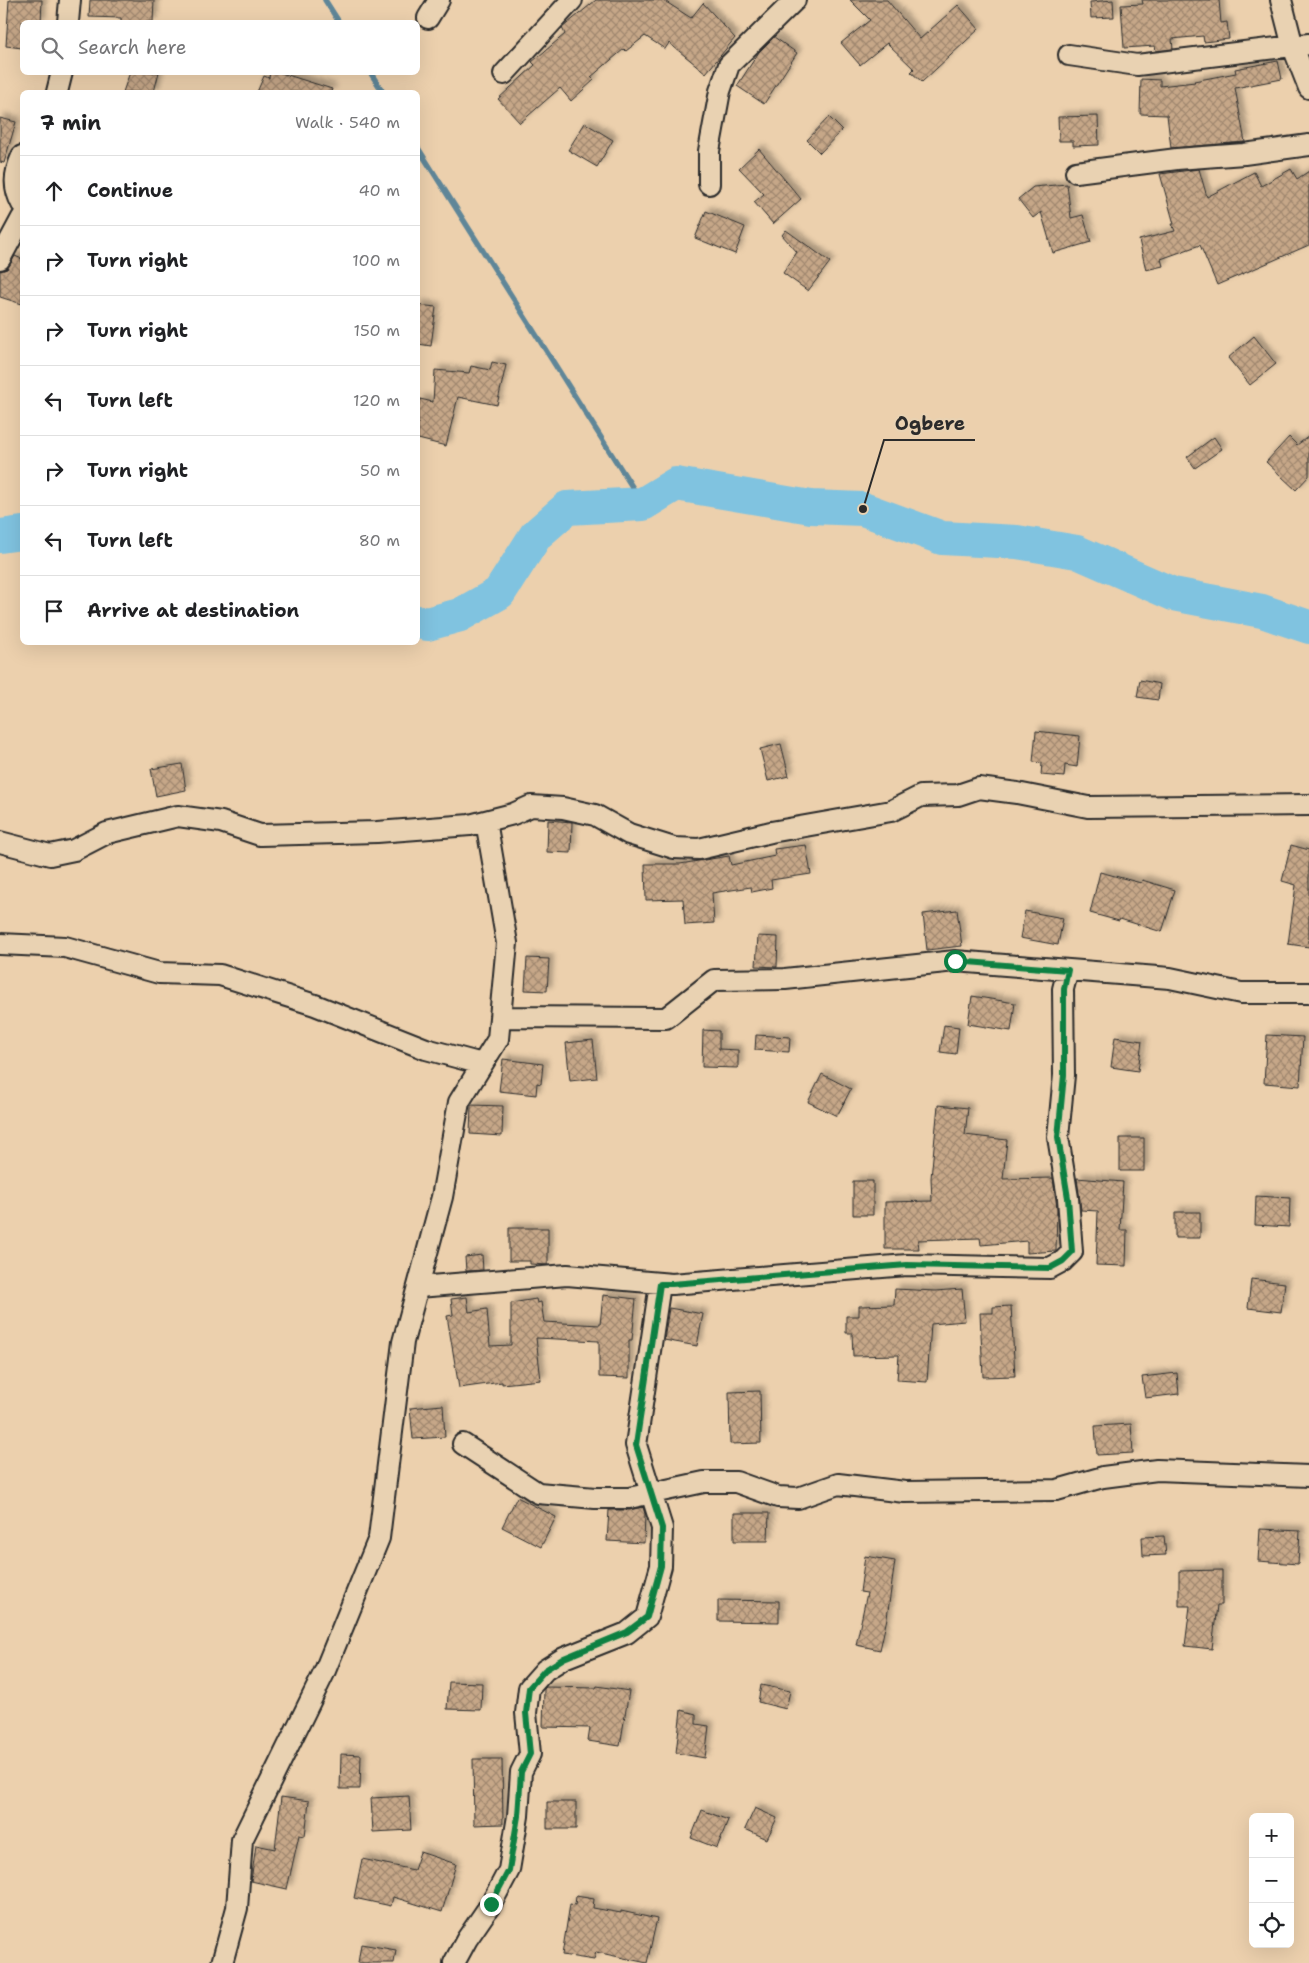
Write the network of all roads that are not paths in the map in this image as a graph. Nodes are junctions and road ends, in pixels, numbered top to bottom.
1 (70, 0) edge
2 (439, 0) edge
3 (572, 0) edge
4 (795, 0) edge
5 (1281, 0) edge
6 (428, 18) dead end
7 (68, 20) edge
8 (1301, 46) edge
9 (1069, 55) dead end
10 (504, 74) dead end
11 (61, 75) edge
12 (1309, 88) edge
13 (58, 90) edge
14 (1309, 145) edge
15 (20, 162) edge
16 (1076, 172) dead end
17 (709, 184) dead end
18 (20, 200) edge
19 (20, 222) edge
20 (0, 259) edge
21 (1309, 805) edge
22 (486, 821) junction
23 (0, 842) edge
24 (0, 944) edge
25 (1068, 970) junction
26 (1309, 993) edge
27 (500, 1017) junction
28 (482, 1064) junction
29 (660, 1284) junction
30 (418, 1286) junction
31 (463, 1444) dead end
32 (1309, 1476) edge
33 (652, 1493) junction
34 (222, 1963) edge
35 (454, 1963) edge

1 - 7 street
2 - 6 street
3 - 10 street
4 - 17 street
5 - 8 street
8 - 9 street
8 - 12 street
11 - 13 street
14 - 16 street
15 - 18 street
19 - 20 street
21 - 22 street
22 - 23 street
22 - 27 street
24 - 28 street
25 - 26 street
25 - 27 street
25 - 29 street
27 - 28 street
28 - 30 street
29 - 30 street
29 - 33 street
30 - 34 street
31 - 33 street
32 - 33 street
33 - 35 street

